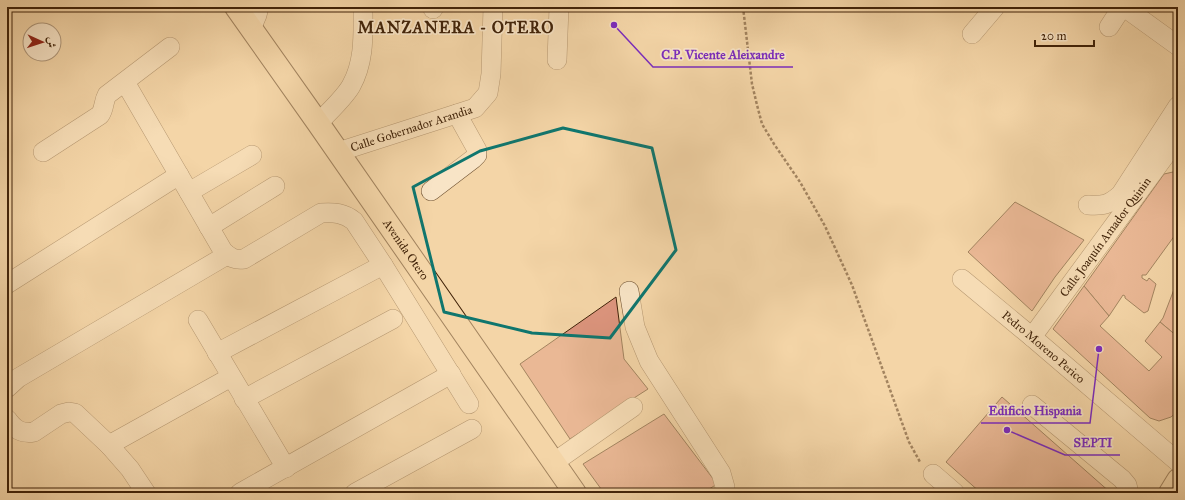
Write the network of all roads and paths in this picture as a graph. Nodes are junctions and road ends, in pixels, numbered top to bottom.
1 (236, 7) edge
2 (259, 7) edge
3 (363, 7) edge
4 (493, 7) edge
5 (559, 7) edge
6 (743, 7) edge
7 (995, 7) edge
8 (1123, 7) edge
9 (1145, 13) edge
10 (1109, 27) dead end
11 (251, 29) junction
12 (972, 34) dead end
13 (1178, 46) edge
14 (170, 47) dead end
15 (557, 60) dead end
16 (125, 82) junction
17 (1178, 106) edge
18 (457, 114) junction
19 (318, 123) junction
20 (1178, 138) edge
21 (43, 152) dead end
22 (338, 152) junction
23 (252, 155) dead end
24 (1172, 160) edge
25 (179, 175) junction
26 (274, 186) dead end
27 (431, 191) dead end
28 (189, 192) junction
29 (1088, 205) dead end
30 (209, 227) junction
31 (227, 255) junction
32 (383, 265) junction
33 (962, 280) dead end
34 (7, 284) edge
35 (629, 291) dead end
36 (393, 319) dead end
37 (198, 320) dead end
38 (1032, 337) junction
39 (217, 353) junction
40 (451, 374) junction
41 (231, 377) junction
42 (7, 388) edge
43 (244, 399) junction
44 (469, 404) dead end
45 (1032, 405) dead end
46 (633, 407) dead end
47 (7, 419) edge
48 (472, 429) dead end
49 (109, 445) junction
50 (1178, 462) edge
51 (554, 463) junction
52 (286, 468) junction
53 (933, 474) joint
54 (1178, 480) edge
55 (146, 493) edge
56 (240, 493) edge
57 (355, 493) edge
58 (575, 493) edge
59 (724, 493) edge
60 (955, 493) edge
61 (1129, 493) edge
62 (1170, 493) edge

1 - 11 main road, Avenida Otero
2 - 11 street
3 - 19 street
4 - 18 street, Calle Gobernador Arandia
5 - 15 street
6 - 53 path
7 - 12 street
8 - 9 street
8 - 10 street
9 - 13 street
11 - 19 main road, Avenida Otero
14 - 16 street
16 - 21 street
16 - 25 street
17 - 29 street
18 - 22 street, Calle Gobernador Arandia
18 - 27 street
19 - 22 main road, Avenida Otero
20 - 24 street, Calle Joaquín Amador Quinin
22 - 51 main road, Avenida Otero
23 - 28 street
24 - 38 street, Calle Joaquín Amador Quinin
25 - 28 street
25 - 34 street
26 - 30 street
28 - 30 street
30 - 31 street
31 - 32 street
31 - 42 street
32 - 39 street
32 - 40 street
33 - 38 street, Pedro Moreno Perico
35 - 59 street
36 - 43 street
37 - 39 street
38 - 50 street, Pedro Moreno Perico
39 - 41 street
40 - 44 street
40 - 52 street
41 - 43 street
41 - 49 street
43 - 52 street
45 - 61 street
46 - 51 street
47 - 49 street
48 - 57 street
49 - 55 street
51 - 58 main road, Avenida Otero
52 - 56 street
53 - 60 street
54 - 62 main road

